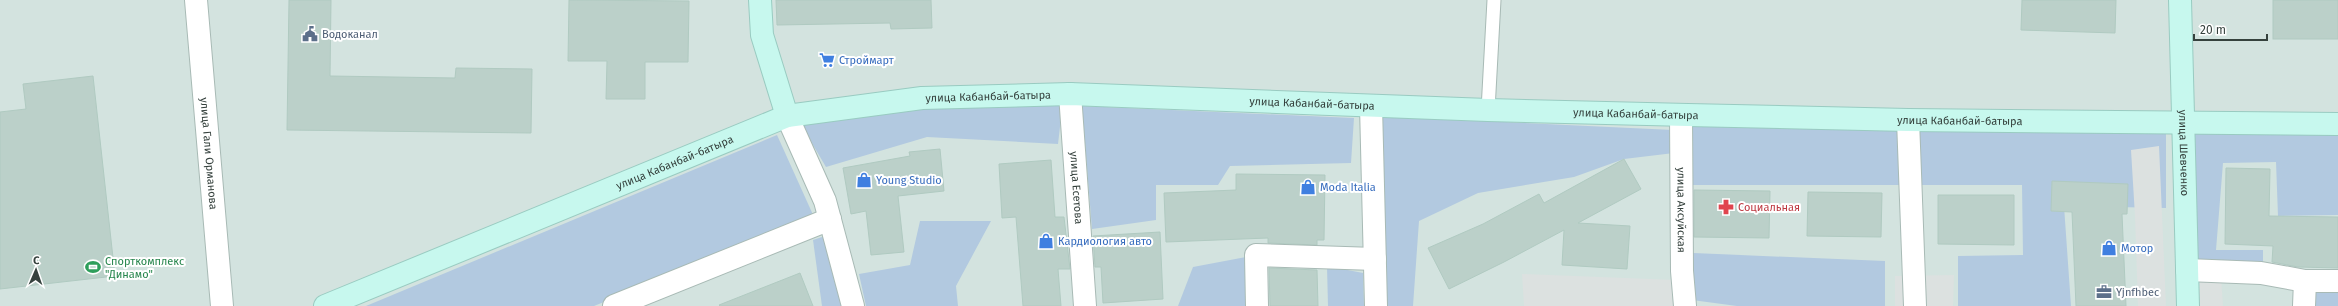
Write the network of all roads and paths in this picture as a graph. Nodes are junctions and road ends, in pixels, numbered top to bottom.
1 (196, 0) edge
2 (760, 0) edge
3 (1494, 0) edge
4 (2180, 0) edge
5 (1070, 94) junction
6 (1371, 106) junction
7 (1488, 110) junction
8 (1681, 115) junction
9 (787, 116) junction
10 (1908, 120) junction
11 (2184, 122) junction
12 (2338, 124) edge
13 (830, 219) junction
14 (1375, 259) junction
15 (2188, 270) junction
16 (2305, 281) junction
17 (2338, 281) edge
18 (222, 306) edge
19 (325, 306) edge
20 (614, 306) edge
21 (853, 306) edge
22 (1085, 306) edge
23 (1257, 306) edge
24 (1376, 306) edge
25 (1685, 306) edge
26 (1915, 306) edge
27 (2188, 306) edge
28 (2304, 306) edge

1 - 18 street, улица Гали Орманова
2 - 9 main road
3 - 7 lane
4 - 11 main road, улица Шевченко
5 - 6 main road, улица Кабанбай-батыра
5 - 9 main road, улица Кабанбай-батыра
5 - 22 street, улица Есетова
6 - 7 main road, улица Кабанбай-батыра
6 - 14 street
7 - 8 main road, улица Кабанбай-батыра
8 - 10 main road, улица Кабанбай-батыра
8 - 25 street, улица Аксуйская
9 - 13 street
9 - 19 main road, улица Кабанбай-батыра
10 - 11 main road, улица Кабанбай-батыра
10 - 26 street
11 - 12 main road, улица Кабанбай-батыра
11 - 15 main road, улица Шевченко
13 - 20 street
13 - 21 street
14 - 23 street
14 - 24 street
15 - 16 street
15 - 27 main road, улица Шевченко
16 - 17 street
16 - 28 street

